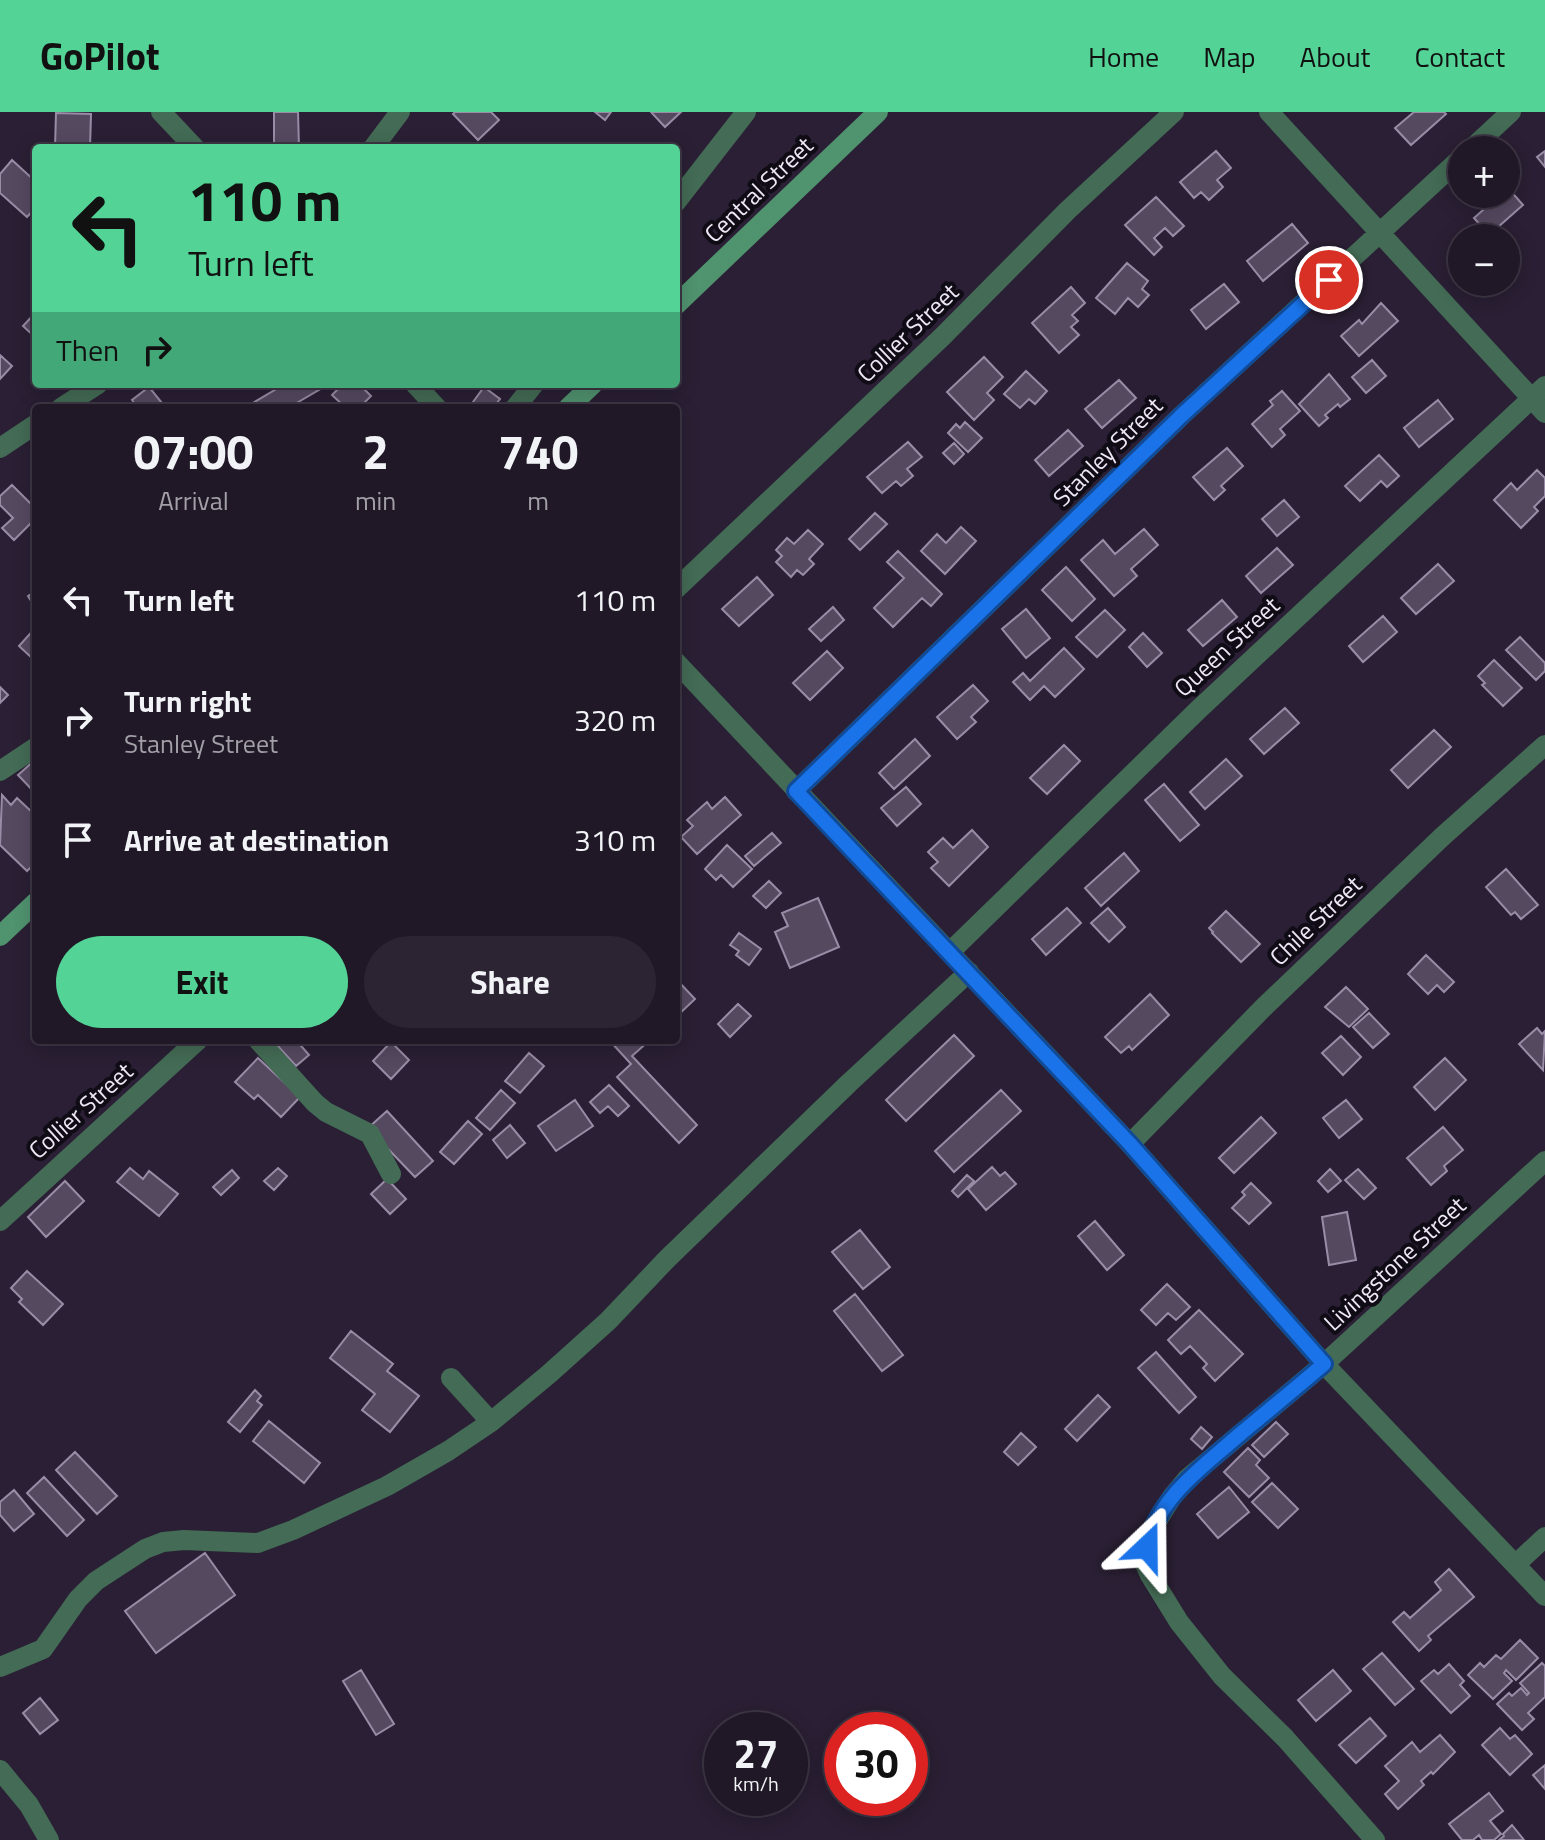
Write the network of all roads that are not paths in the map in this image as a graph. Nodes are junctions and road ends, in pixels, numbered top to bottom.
1 (161, 112) edge
2 (400, 112) edge
3 (746, 112) edge
4 (878, 112) edge
5 (1174, 112) edge
6 (1269, 112) edge
7 (1511, 112) edge
8 (1485, 136) edge
9 (191, 144) edge
10 (376, 144) edge
11 (1448, 170) edge
12 (680, 197) edge
13 (1381, 232) junction
14 (680, 301) edge
15 (92, 388) edge
16 (419, 388) edge
17 (531, 388) edge
18 (589, 388) edge
19 (1541, 399) edge
20 (67, 404) edge
21 (433, 404) edge
22 (518, 404) edge
23 (572, 404) edge
24 (32, 427) edge
25 (0, 448) edge
26 (680, 585) edge
27 (680, 666) edge
28 (1545, 745) edge
29 (32, 750) edge
30 (0, 771) edge
31 (796, 791) junction
32 (32, 906) edge
33 (0, 936) edge
34 (950, 952) junction
35 (969, 972) junction
36 (194, 1044) edge
37 (262, 1044) edge
38 (1130, 1144) junction
39 (1545, 1161) edge
40 (391, 1174) dead end
41 (0, 1221) edge
42 (1324, 1364) junction
43 (451, 1378) dead end
44 (491, 1422) junction
45 (1545, 1537) edge
46 (1516, 1564) junction
47 (1545, 1596) edge
48 (0, 1667) edge
49 (0, 1770) edge
50 (49, 1840) edge
51 (1375, 1840) edge

1 - 9 street
2 - 10 street
3 - 12 street
4 - 14 main road, Central Street
5 - 26 street, Collier Street
6 - 13 street
7 - 8 street
11 - 13 street, Stanley Street
13 - 19 street
13 - 31 street, Stanley Street
15 - 20 street
16 - 21 street
17 - 22 street
18 - 23 main road
19 - 34 street, Queen Street
24 - 25 street
27 - 31 street
28 - 38 street, Chile Street
29 - 30 street
31 - 34 street
32 - 33 main road
34 - 35 street
35 - 38 street
35 - 44 street
36 - 41 street, Collier Street
37 - 40 street
38 - 42 street
39 - 42 street, Livingstone Street
42 - 46 street
42 - 51 street, Livingstone Street
43 - 44 street
44 - 48 street
45 - 46 street
46 - 47 street
49 - 50 street

